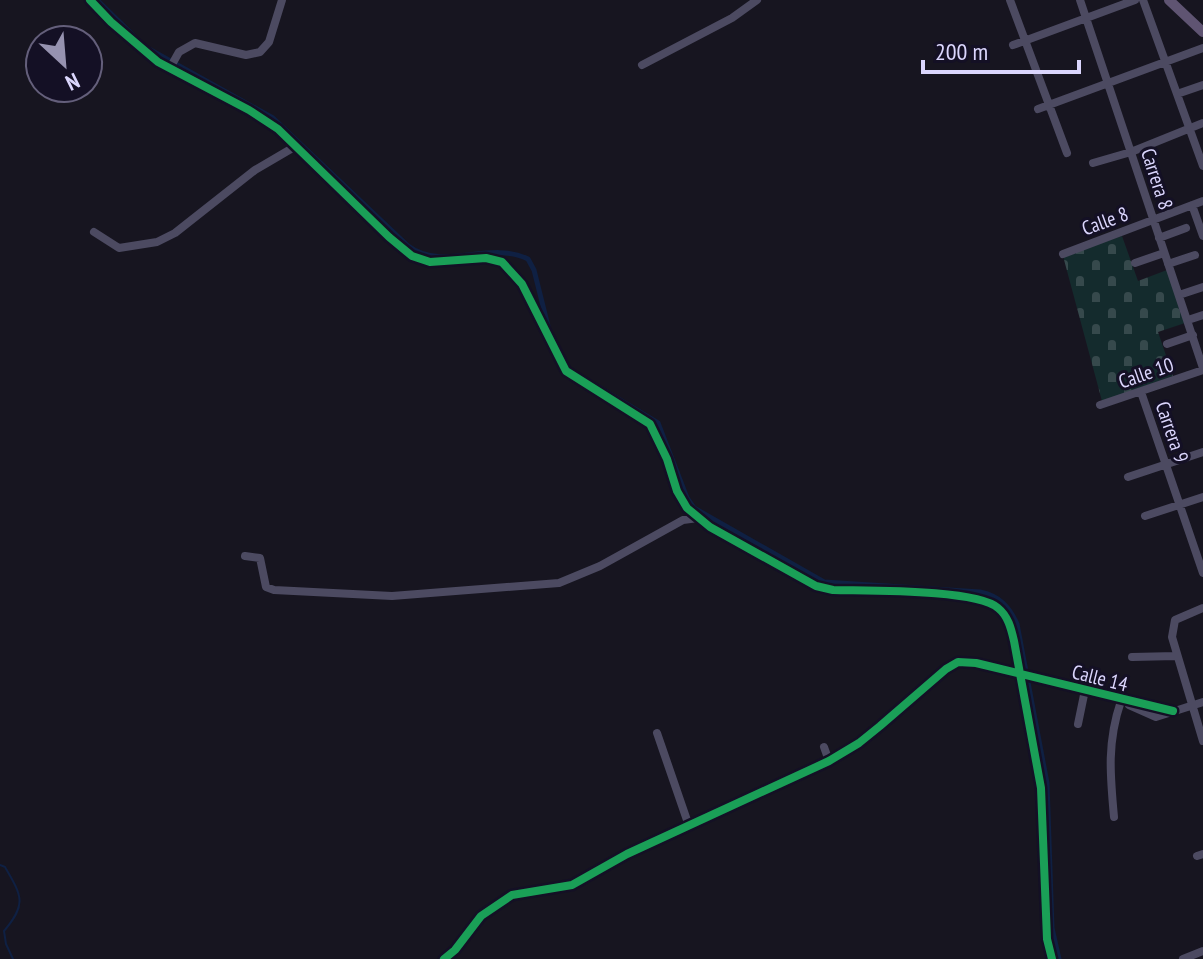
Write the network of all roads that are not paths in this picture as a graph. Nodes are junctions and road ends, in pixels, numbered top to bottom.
1 (90, 0) edge
2 (282, 0) edge
3 (757, 0) edge
4 (1010, 0) edge
5 (1080, 0) edge
6 (1135, 0) edge
7 (1143, 0) edge
8 (1169, 0) edge
9 (1087, 18) junction
10 (1203, 32) edge
11 (1025, 40) junction
12 (1013, 45) dead end
13 (1203, 48) edge
14 (1165, 63) junction
15 (642, 65) dead end
16 (170, 68) junction
17 (1108, 84) junction
18 (1203, 85) edge
19 (1177, 94) junction
20 (1049, 104) junction
21 (1038, 109) dead end
22 (1203, 123) edge
23 (1189, 129) junction
24 (296, 146) junction
25 (1131, 152) junction
26 (1067, 153) dead end
27 (1093, 163) dead end
28 (1203, 166) edge
29 (1203, 201) edge
30 (1192, 205) junction
31 (1153, 220) junction
32 (1186, 228) dead end
33 (94, 232) dead end
34 (1203, 236) edge
35 (1159, 238) junction
36 (1164, 253) junction
37 (1063, 254) dead end
38 (1195, 255) dead end
39 (1135, 263) dead end
40 (1168, 264) junction
41 (1203, 287) edge
42 (1179, 295) junction
43 (1203, 315) edge
44 (1188, 320) junction
45 (1193, 335) junction
46 (1167, 344) dead end
47 (1203, 369) edge
48 (1141, 392) junction
49 (1100, 405) dead end
50 (1203, 452) edge
51 (1166, 465) junction
52 (1128, 477) dead end
53 (1203, 497) edge
54 (1180, 504) junction
55 (1145, 516) dead end
56 (698, 518) junction
57 (245, 556) dead end
58 (1203, 573) edge
59 (1203, 608) edge
60 (1176, 656) junction
61 (1132, 657) dead end
62 (1020, 674) junction
63 (1085, 690) junction
64 (1121, 701) junction
65 (1203, 702) edge
66 (1192, 706) junction
67 (1078, 724) dead end
68 (657, 733) dead end
69 (1203, 741) edge
70 (824, 747) dead end
71 (829, 761) junction
72 (1114, 817) dead end
73 (689, 826) junction
74 (1203, 951) edge
75 (444, 959) edge
76 (1052, 959) edge
77 (1183, 959) edge

1 - 16 street
2 - 16 street
3 - 15 street
4 - 11 street
5 - 9 street, Carrera 8
6 - 9 street
7 - 14 street
8 - 10 main road
9 - 11 street
9 - 17 street, Carrera 8
11 - 12 street
11 - 20 street
13 - 14 street
14 - 17 street
14 - 19 street
16 - 24 street
17 - 20 street
17 - 25 street, Carrera 8
18 - 19 street
19 - 23 street
20 - 21 street
20 - 26 street
22 - 23 street
23 - 25 street
23 - 28 street
24 - 33 street
24 - 56 street
25 - 27 street
25 - 31 street, Carrera 8
29 - 30 street, Calle 8
30 - 31 street, Calle 8
30 - 34 street
31 - 35 street, Carrera 8
31 - 37 street, Calle 8
32 - 35 street
35 - 36 street, Carrera 8
36 - 39 street
36 - 40 street, Carrera 8
38 - 40 street
40 - 42 street, Carrera 8
41 - 42 street
42 - 44 street, Carrera 8
43 - 44 street
44 - 45 street, Carrera 8
45 - 46 street
45 - 47 street, Carrera 8
47 - 48 street, Calle 10
48 - 49 street, Calle 10
48 - 51 street, Carrera 9
50 - 51 street
51 - 52 street
51 - 54 street, Carrera 9
53 - 54 street
54 - 55 street
54 - 58 street, Carrera 9
56 - 57 street
56 - 62 street
59 - 60 street
60 - 61 street
60 - 66 street
62 - 63 street, Calle 14
62 - 71 street, Calle 14
62 - 76 street
63 - 64 street, Calle 14
63 - 67 street
64 - 66 street, Calle 14
64 - 72 street
65 - 66 street, Calle 14
66 - 69 street
68 - 73 street
70 - 71 street
71 - 73 street, Calle 14
73 - 75 street, Calle 14
74 - 77 street

